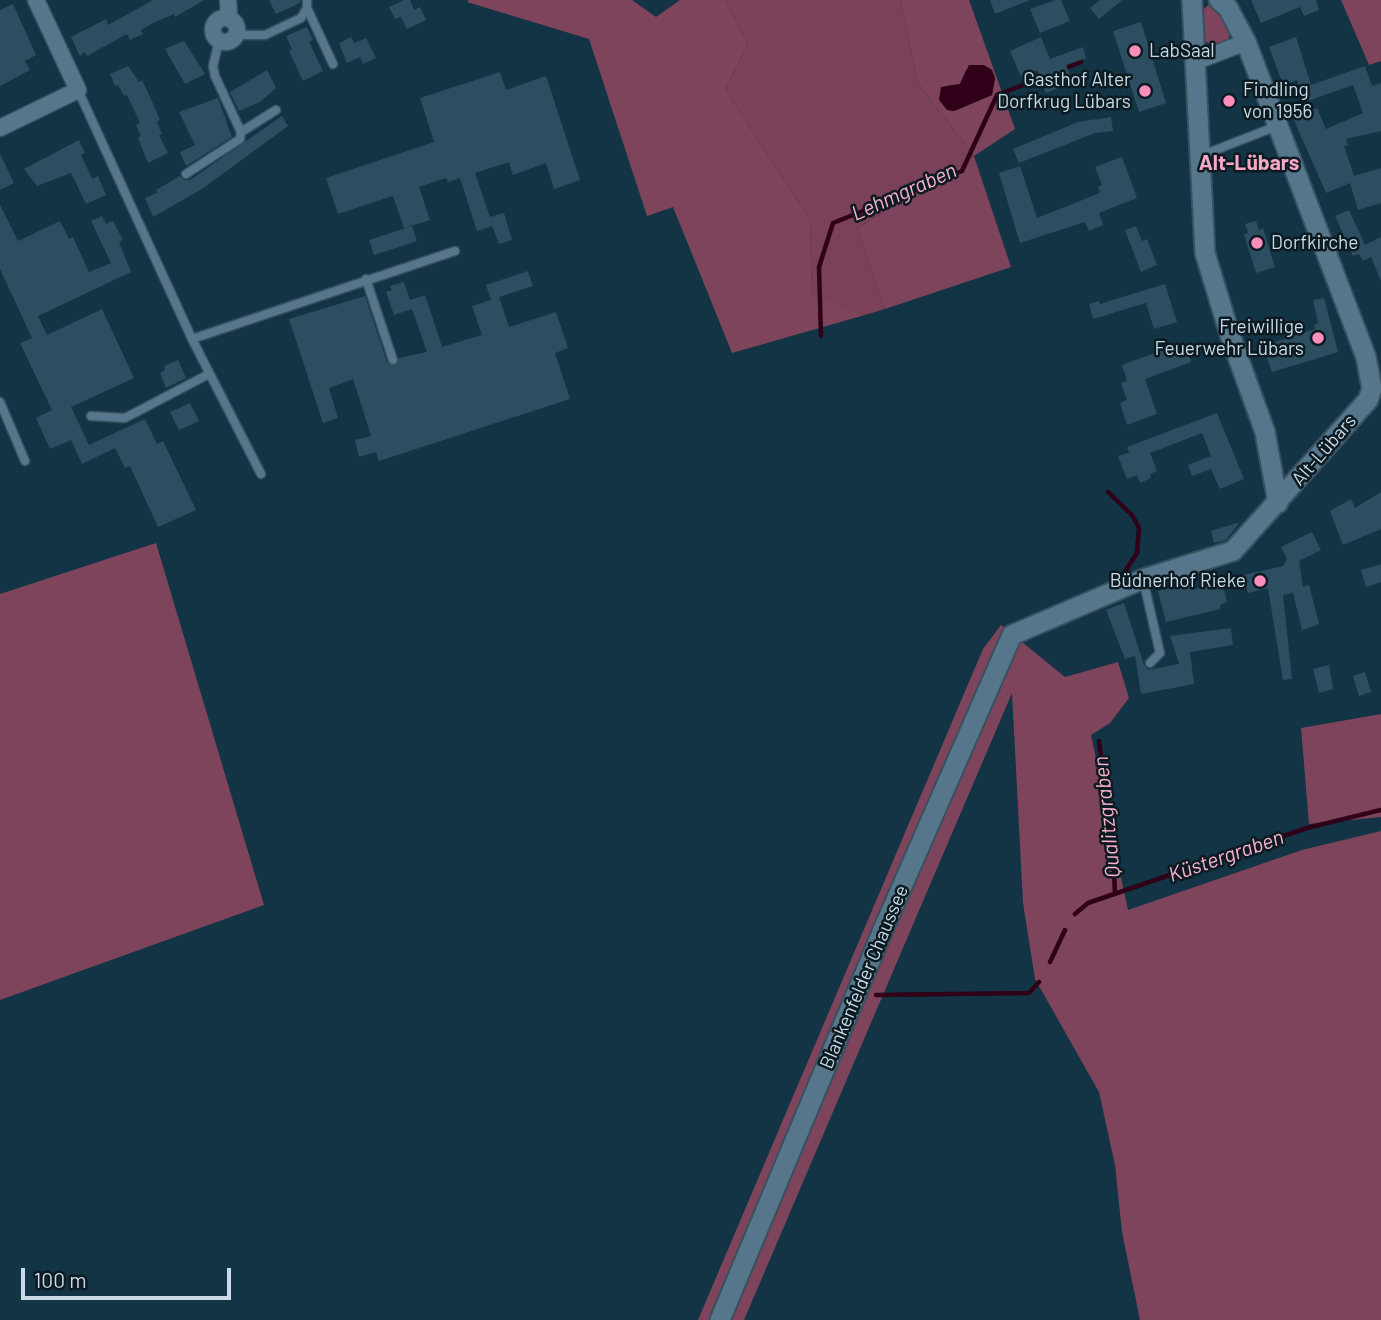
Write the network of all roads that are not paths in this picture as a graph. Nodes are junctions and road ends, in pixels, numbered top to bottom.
1 (36, 0) edge
2 (228, 0) edge
3 (1192, 0) edge
4 (1219, 0) edge
5 (307, 4) edge
6 (229, 18) junction
7 (236, 35) junction
8 (219, 41) junction
9 (1246, 42) junction
10 (1197, 61) junction
11 (333, 64) dead end
12 (78, 90) junction
13 (276, 110) dead end
14 (1277, 126) junction
15 (0, 128) edge
16 (241, 132) junction
17 (1200, 156) junction
18 (186, 174) dead end
19 (455, 251) dead end
20 (366, 279) junction
21 (192, 339) junction
22 (393, 360) dead end
23 (209, 374) junction
24 (0, 402) edge
25 (91, 416) dead end
26 (25, 461) dead end
27 (261, 474) dead end
28 (1278, 503) junction
29 (1143, 579) junction
30 (1012, 635) joint
31 (1150, 663) dead end
32 (720, 1320) edge

1 - 12 street
2 - 6 street
3 - 10 street, Alt-Lübars
4 - 9 street, Alt-Lübars
5 - 7 lane
5 - 11 lane
6 - 7 street
6 - 8 street
7 - 8 street
8 - 16 lane
9 - 10 street
9 - 14 street, Alt-Lübars
10 - 17 street, Alt-Lübars
12 - 15 street
12 - 21 lane
13 - 16 lane
14 - 17 lane
14 - 28 street, Alt-Lübars
16 - 18 lane
17 - 28 street, Alt-Lübars
19 - 20 lane
20 - 21 lane
20 - 22 lane
21 - 23 lane
23 - 25 lane
23 - 27 lane
24 - 26 lane
28 - 29 street, Alt-Lübars
29 - 30 street, Alt-Lübars
29 - 31 lane
30 - 32 street, Blankenfelder Chaussee

